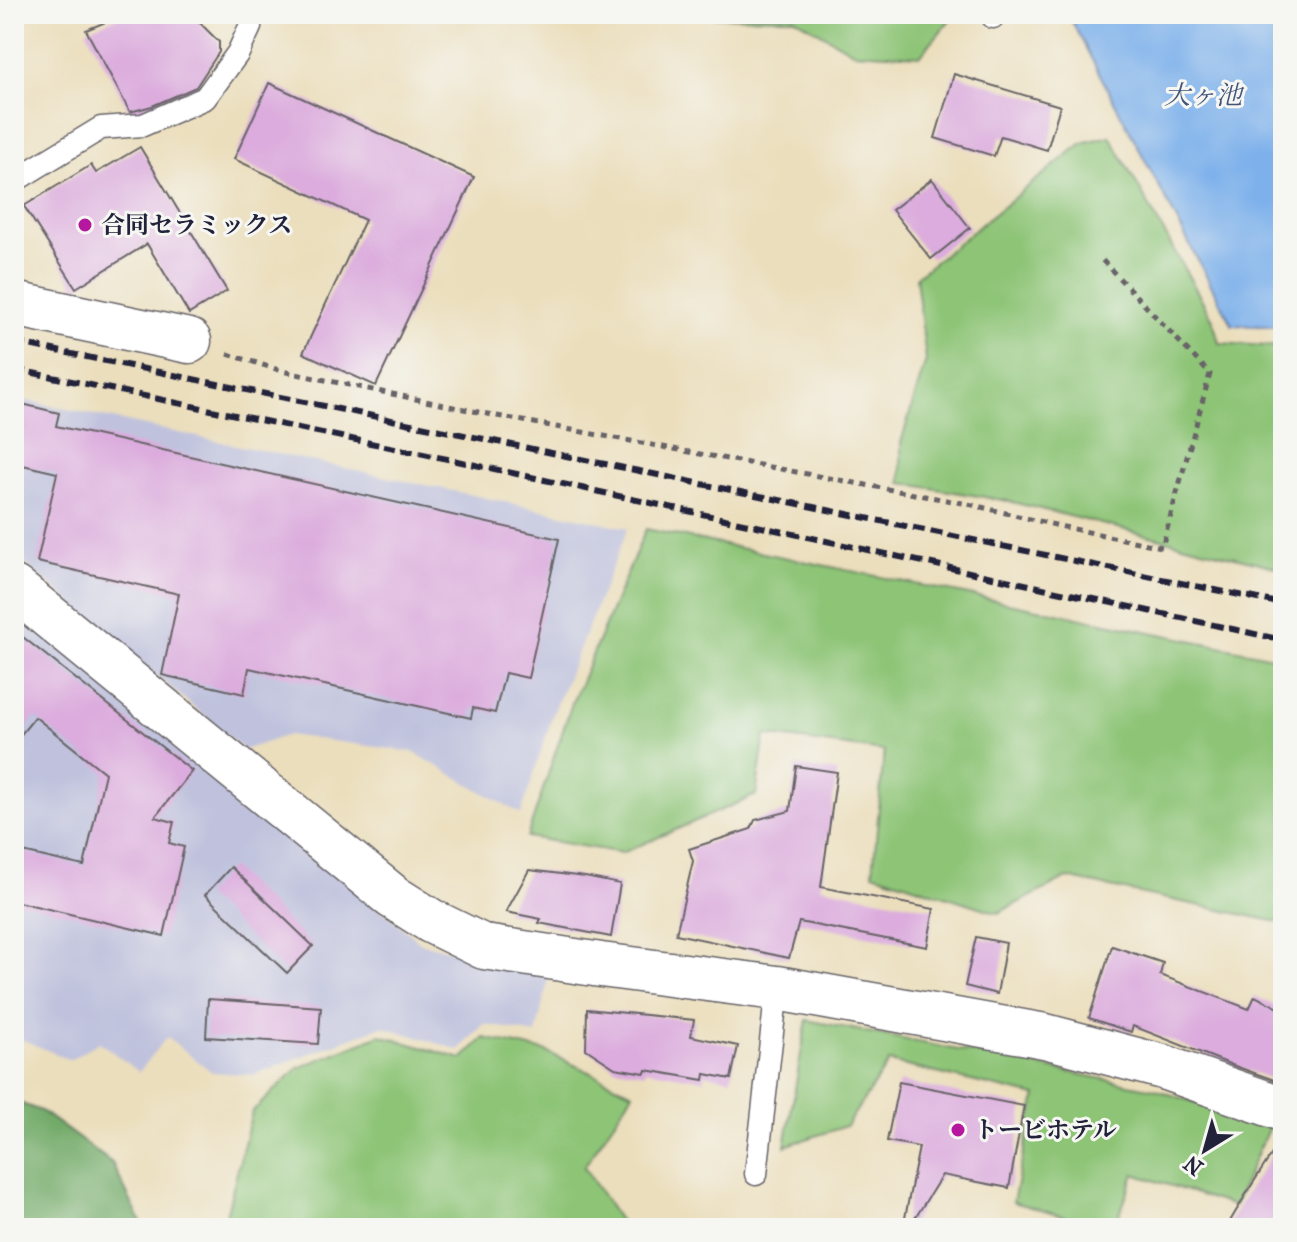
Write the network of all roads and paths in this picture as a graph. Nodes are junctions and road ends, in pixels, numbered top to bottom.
1 (250, 27) dead end
2 (14, 181) edge
3 (1102, 260) dead end
4 (14, 304) edge
5 (189, 341) joint
6 (14, 588) edge
7 (777, 988) junction
8 (1283, 1109) edge
9 (756, 1174) dead end

1 - 2 lane
3 - 5 path
4 - 5 street
6 - 7 street
7 - 8 street
7 - 9 lane

